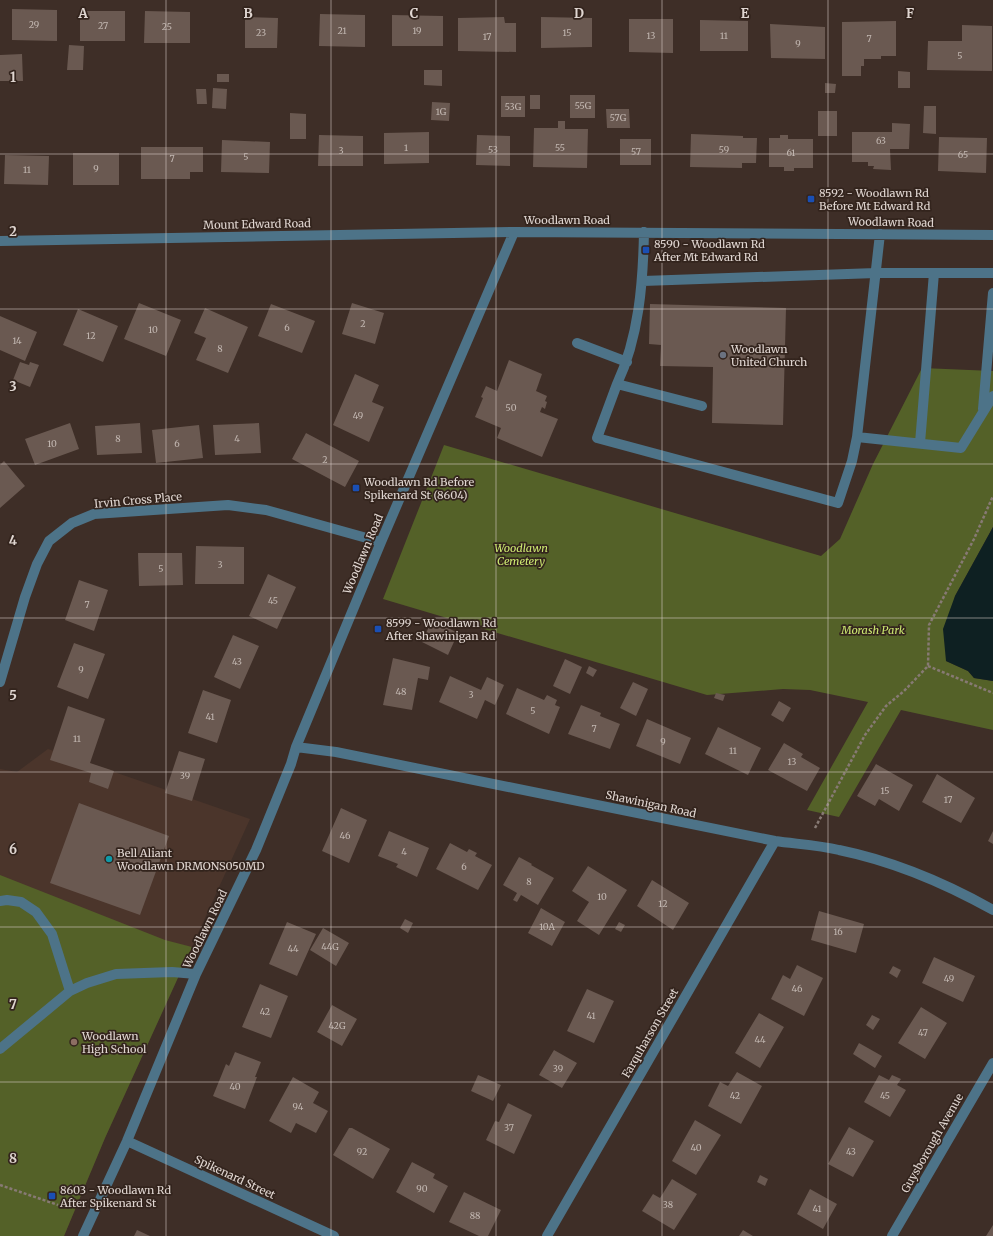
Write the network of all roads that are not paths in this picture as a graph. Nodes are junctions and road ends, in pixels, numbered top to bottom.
1 (514, 232) junction
2 (644, 232) junction
3 (880, 234) junction
4 (993, 235) edge
5 (0, 241) edge
6 (876, 273) junction
7 (934, 274) junction
8 (993, 274) edge
9 (643, 281) junction
10 (993, 293) edge
11 (577, 343) dead end
12 (627, 362) junction
13 (617, 384) junction
14 (993, 396) edge
15 (702, 406) dead end
16 (983, 410) junction
17 (857, 437) junction
18 (920, 443) junction
19 (381, 542) junction
20 (0, 682) edge
21 (296, 747) junction
22 (775, 842) junction
23 (0, 901) edge
24 (993, 910) edge
25 (196, 974) junction
26 (70, 991) junction
27 (0, 1049) edge
28 (993, 1063) edge
29 (126, 1141) junction
30 (83, 1236) edge
31 (334, 1236) edge
32 (547, 1236) edge
33 (892, 1236) edge

1 - 2 street, Woodlawn Road
1 - 5 street, Mount Edward Road
1 - 19 street, Woodlawn Road
2 - 3 street, Woodlawn Road
2 - 9 street
3 - 4 street, Woodlawn Road
3 - 6 street
6 - 7 street
6 - 9 street
6 - 17 street
7 - 8 street
7 - 18 street
9 - 12 street
10 - 16 street
11 - 12 street
12 - 13 street
13 - 15 street
13 - 17 street
14 - 16 street
16 - 18 street
17 - 18 street
19 - 20 street, Irvin Cross Place
19 - 21 street, Woodlawn Road
21 - 22 street, Shawinigan Road
21 - 25 street, Woodlawn Road
22 - 24 street, Shawinigan Road
22 - 32 street, Farquharson Street
23 - 26 street
25 - 26 street
25 - 29 street, Woodlawn Road
26 - 27 street
28 - 33 street, Guysborough Avenue
29 - 30 street, Woodlawn Road
29 - 31 street, Spikenard Street

